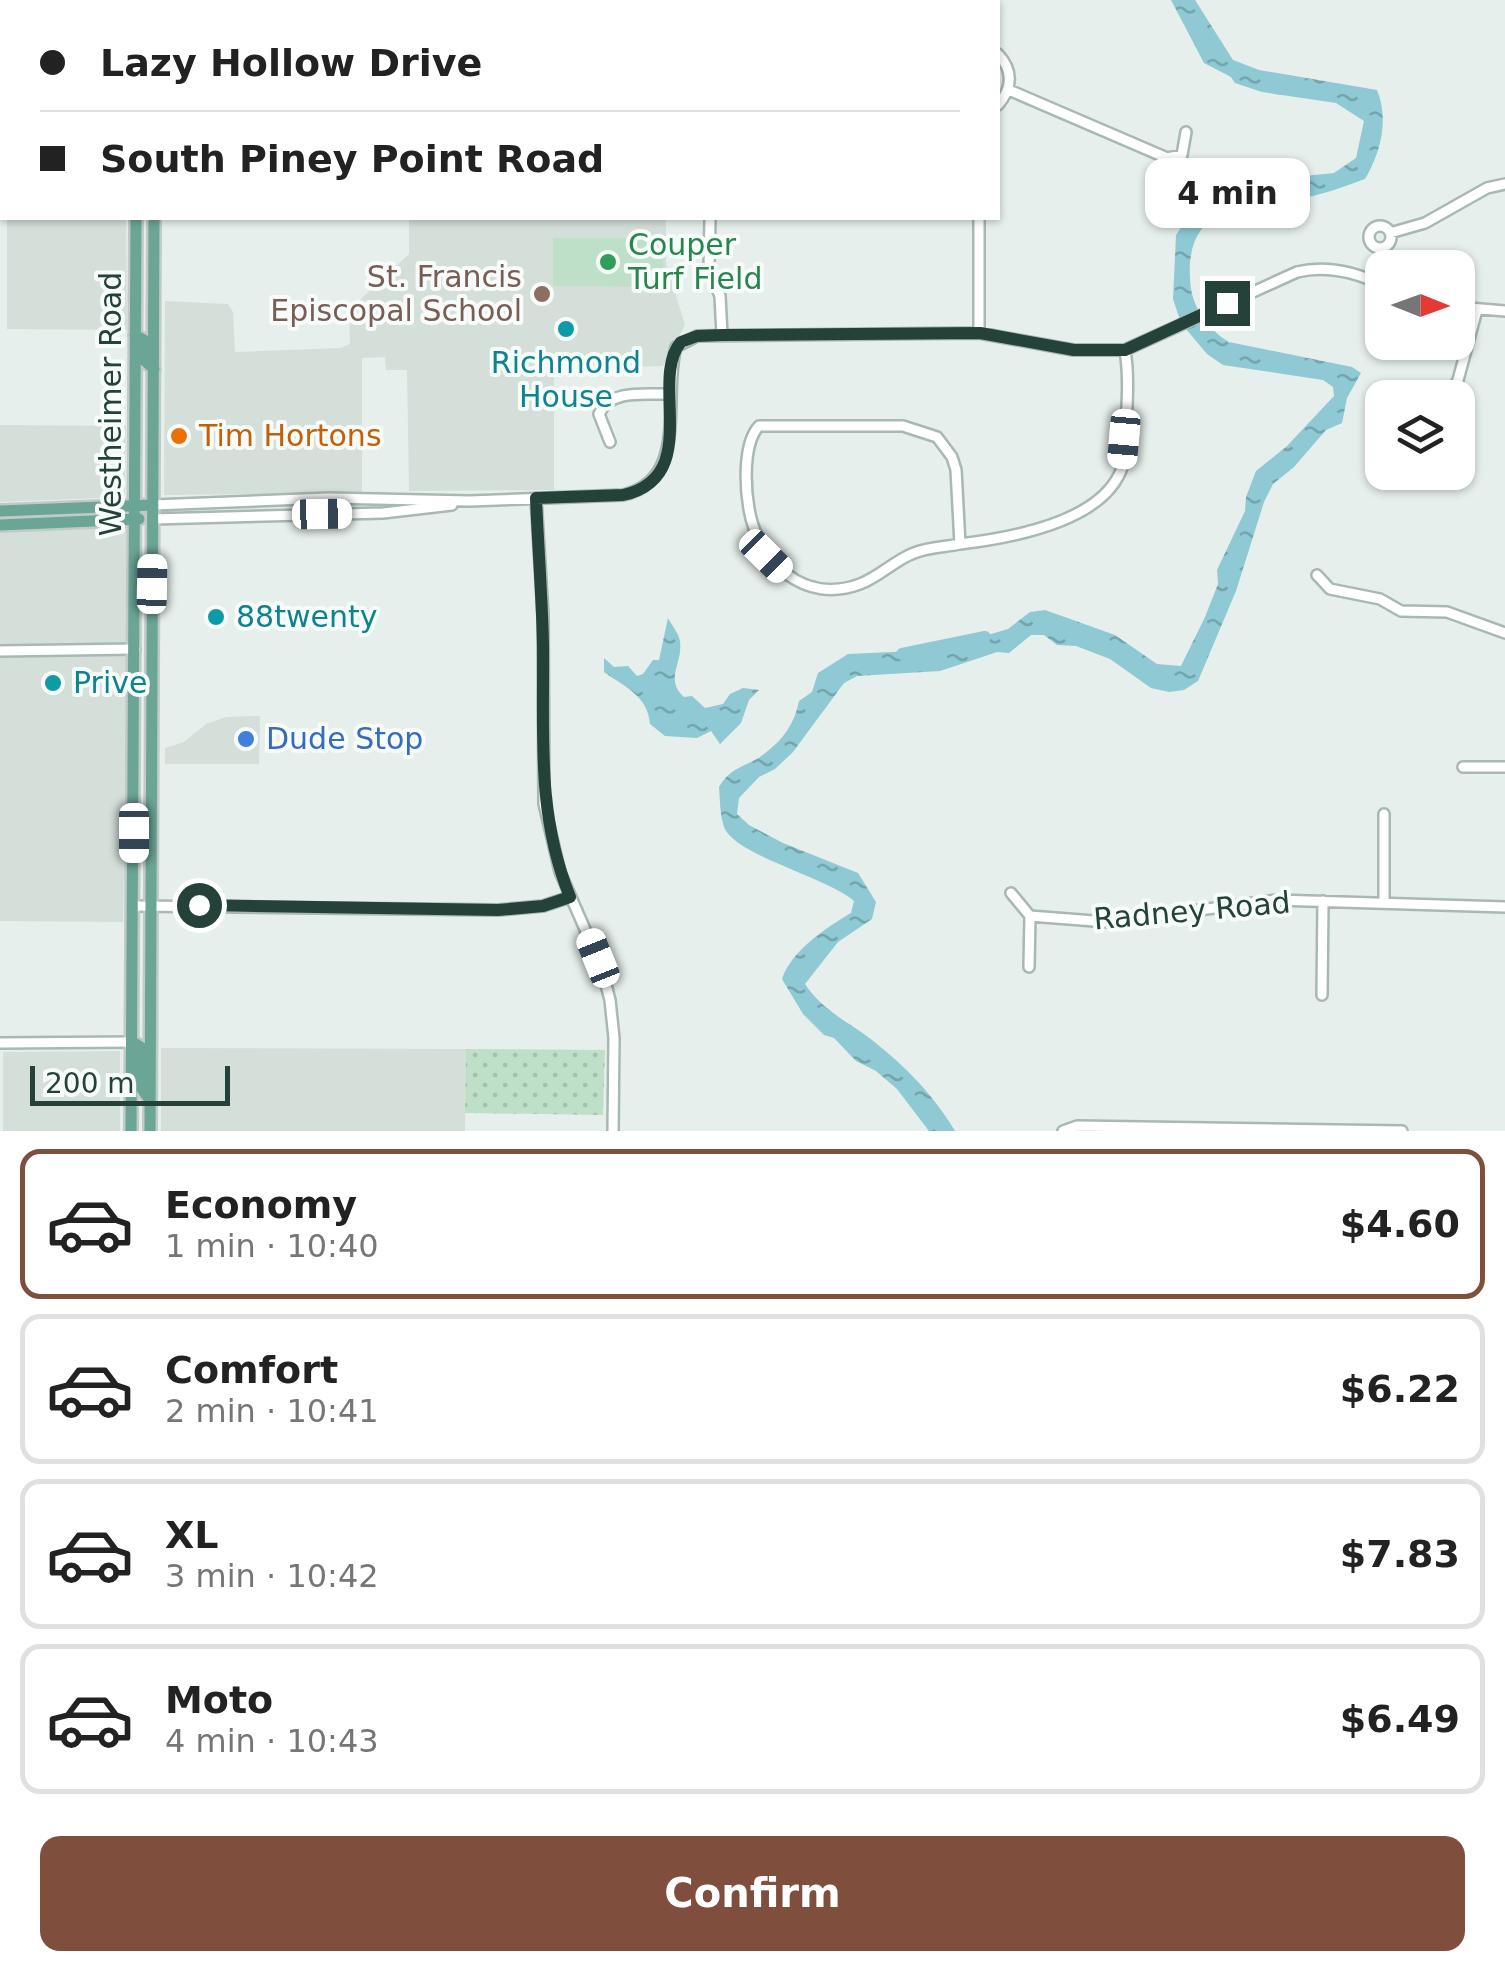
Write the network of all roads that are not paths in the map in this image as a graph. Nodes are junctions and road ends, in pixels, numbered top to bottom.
1 (1000, 57) edge
2 (1009, 90) junction
3 (1000, 102) edge
4 (1186, 132) dead end
5 (1505, 184) edge
6 (136, 220) edge
7 (154, 220) edge
8 (710, 220) edge
9 (979, 220) edge
10 (1390, 233) dead end
11 (136, 255) junction
12 (1365, 278) edge
13 (154, 304) junction
14 (1477, 310) joint
15 (1505, 311) edge
16 (980, 333) junction
17 (136, 335) junction
18 (722, 335) junction
19 (1125, 350) junction
20 (154, 369) junction
21 (1458, 380) edge
22 (671, 394) junction
23 (610, 442) dead end
24 (536, 498) junction
25 (470, 501) junction
26 (153, 505) junction
27 (0, 511) edge
28 (136, 512) junction
29 (153, 519) junction
30 (0, 525) edge
31 (960, 544) junction
32 (1316, 574) dead end
33 (1505, 633) edge
34 (135, 649) junction
35 (0, 651) edge
36 (1464, 767) dead end
37 (1505, 768) edge
38 (1384, 814) dead end
39 (1011, 893) dead end
40 (570, 897) junction
41 (1323, 902) junction
42 (1384, 902) junction
43 (134, 906) junction
44 (152, 906) junction
45 (1505, 907) edge
46 (1030, 916) junction
47 (1029, 967) dead end
48 (1322, 995) dead end
49 (0, 1042) edge
50 (133, 1042) junction
51 (150, 1100) junction
52 (132, 1131) edge
53 (150, 1131) edge
54 (613, 1131) edge
55 (1063, 1131) edge
56 (1402, 1131) edge

1 - 2 street
2 - 3 street
2 - 4 street
5 - 10 street
6 - 11 main road, Westheimer Road
7 - 13 main road, Westheimer Road
8 - 18 street
9 - 16 street
11 - 13 main road
11 - 17 main road, Westheimer Road
12 - 19 street
13 - 20 main road, Westheimer Road
14 - 15 street
14 - 21 street
16 - 18 street
16 - 19 street
17 - 20 main road
17 - 28 main road, Westheimer Road
18 - 22 street
19 - 31 street
20 - 26 main road, Westheimer Road
22 - 23 street
22 - 24 street
24 - 25 street
24 - 40 street
25 - 26 street
25 - 29 street
26 - 28 main road
26 - 29 main road, Westheimer Road
27 - 28 main road
28 - 29 main road
28 - 30 main road
28 - 34 main road, Westheimer Road
29 - 44 main road, Westheimer Road
31 - 31 street
32 - 33 street
34 - 35 street
34 - 43 main road, Westheimer Road
36 - 37 street
38 - 42 street
39 - 46 street
40 - 44 street
40 - 54 street
41 - 42 street, Radney Road
41 - 46 street, Radney Road
41 - 48 street
42 - 45 street, Radney Road
43 - 44 street
43 - 50 main road, Westheimer Road
44 - 51 main road, Westheimer Road
46 - 47 street
49 - 50 street
50 - 51 main road
50 - 52 main road, Westheimer Road
51 - 53 main road, Westheimer Road
55 - 56 street

